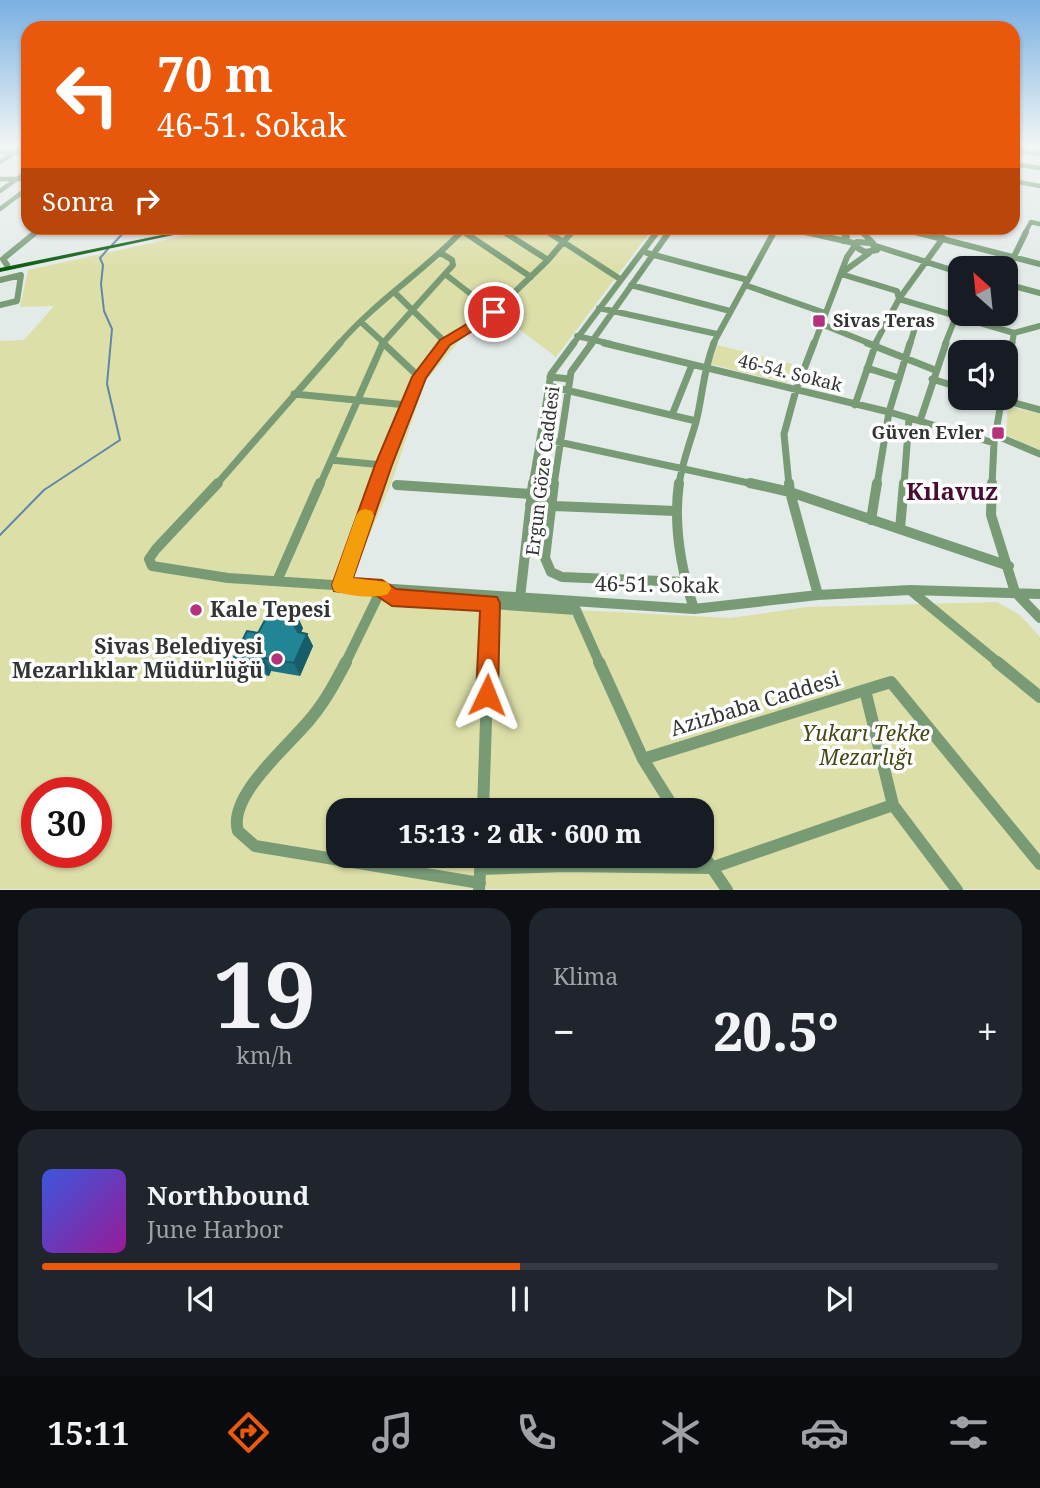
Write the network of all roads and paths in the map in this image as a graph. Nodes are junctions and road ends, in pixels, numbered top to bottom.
1 (21, 187) edge
2 (21, 193) edge
3 (1, 202) edge
4 (0, 209) edge
5 (1040, 224) edge
6 (32, 235) edge
7 (158, 235) edge
8 (166, 235) edge
9 (458, 235) edge
10 (472, 235) edge
11 (510, 235) edge
12 (554, 235) edge
13 (570, 235) edge
14 (654, 235) edge
15 (667, 235) edge
16 (772, 235) edge
17 (819, 235) edge
18 (845, 235) edge
19 (858, 235) edge
20 (865, 235) edge
21 (928, 235) edge
22 (943, 239) junction
23 (843, 241) junction
24 (129, 242) junction
25 (565, 242) junction
26 (856, 244) junction
27 (874, 249) junction
28 (641, 251) junction
29 (441, 253) junction
30 (652, 254) junction
31 (1007, 256) edge
32 (1016, 256) edge
33 (1018, 259) edge
34 (548, 260) junction
35 (924, 263) junction
36 (1040, 264) edge
37 (2, 267) edge
38 (948, 269) edge
39 (445, 274) junction
40 (841, 274) junction
41 (531, 276) junction
42 (0, 279) edge
43 (620, 279) junction
44 (746, 283) junction
45 (631, 285) junction
46 (1018, 287) edge
47 (394, 292) junction
48 (1040, 293) edge
49 (899, 299) junction
50 (0, 305) edge
51 (598, 308) junction
52 (411, 310) junction
53 (614, 311) junction
54 (730, 311) junction
55 (494, 312) junction
56 (825, 313) junction
57 (948, 315) edge
58 (918, 318) dead end
59 (360, 321) junction
60 (821, 324) junction
61 (952, 326) edge
62 (988, 326) edge
63 (1040, 326) edge
64 (1014, 333) junction
65 (717, 334) junction
66 (577, 336) junction
67 (1013, 340) edge
68 (594, 341) junction
69 (383, 342) junction
70 (445, 342) junction
71 (875, 344) junction
72 (904, 357) junction
73 (692, 365) junction
74 (704, 368) junction
75 (867, 368) junction
76 (935, 370) junction
77 (419, 377) junction
78 (550, 377) junction
79 (899, 378) junction
80 (570, 379) junction
81 (932, 379) junction
82 (948, 384) edge
83 (549, 386) junction
84 (568, 389) junction
85 (796, 390) junction
86 (294, 394) junction
87 (356, 400) junction
88 (1018, 404) edge
89 (407, 405) junction
90 (855, 405) junction
91 (998, 410) edge
92 (1040, 410) edge
93 (889, 412) junction
94 (672, 415) junction
95 (909, 418) junction
96 (696, 421) junction
97 (920, 421) junction
98 (540, 438) junction
99 (994, 439) junction
100 (559, 441) junction
101 (1040, 454) edge
102 (331, 460) junction
103 (383, 465) junction
104 (681, 468) junction
105 (397, 485) dead end
106 (790, 492) junction
107 (531, 494) junction
108 (530, 505) junction
109 (552, 505) junction
110 (675, 511) junction
111 (871, 520) junction
112 (900, 529) junction
113 (1009, 566) junction
114 (277, 581) junction
115 (685, 582) junction
116 (341, 585) junction
117 (382, 588) junction
118 (910, 590) junction
119 (1015, 592) junction
120 (1040, 594) edge
121 (818, 595) junction
122 (520, 598) junction
123 (490, 603) junction
124 (694, 609) junction
125 (1040, 618) edge
126 (865, 690) junction
127 (1040, 697) edge
128 (643, 759) junction
129 (483, 798) edge
130 (667, 798) edge
131 (893, 806) junction
132 (1040, 864) edge
133 (714, 867) edge
134 (544, 868) edge
135 (711, 868) edge
136 (480, 874) edge
137 (727, 890) edge
138 (957, 890) edge

1 - 3 street
2 - 4 street
5 - 32 street
6 - 37 street
7 - 24 main road
8 - 24 main road
9 - 29 street
10 - 41 street
11 - 34 street
12 - 25 street
13 - 25 street
14 - 28 street, Ergun Göze Caddesi
15 - 30 street, Ergun Göze Caddesi
16 - 44 street
17 - 23 street
18 - 23 street
19 - 26 street
20 - 27 street
21 - 22 street
22 - 31 street
22 - 35 street
23 - 26 street
24 - 37 main road
25 - 34 street
25 - 43 street
26 - 27 street
26 - 40 street
27 - 35 street
27 - 40 street
28 - 30 street
28 - 43 street, Ergun Göze Caddesi
29 - 39 street
29 - 47 street
30 - 44 street
30 - 45 street, Ergun Göze Caddesi
33 - 36 street
34 - 41 street
35 - 38 street
35 - 49 street
39 - 52 street
39 - 55 street
40 - 49 street
40 - 56 street
41 - 55 street
42 - 50 street
43 - 51 street, Ergun Göze Caddesi
44 - 54 street
44 - 56 street
45 - 53 street, Ergun Göze Caddesi
45 - 54 street
46 - 48 street
47 - 52 street
47 - 59 street
49 - 57 street
49 - 71 street
51 - 53 street
51 - 66 street, Ergun Göze Caddesi
52 - 69 street
52 - 70 street
53 - 65 street
53 - 68 street, Ergun Göze Caddesi
54 - 65 street
55 - 70 street
56 - 60 street
58 - 72 street
59 - 69 street
59 - 86 street
60 - 71 street
60 - 85 street
61 - 76 street
62 - 64 street
63 - 64 street
64 - 67 street
65 - 74 street
66 - 68 street, 46-54. Sokak
66 - 78 street, Ergun Göze Caddesi
68 - 73 street, 46-54. Sokak
68 - 80 street, Ergun Göze Caddesi
69 - 77 street
69 - 87 street
70 - 77 street
71 - 72 street
71 - 75 street
72 - 76 street
72 - 79 street
73 - 74 street, 46-54. Sokak
73 - 94 street
74 - 85 street, 46-54. Sokak
74 - 96 street
75 - 79 street
75 - 90 street
76 - 81 street
77 - 89 street
78 - 80 street
78 - 83 street, Ergun Göze Caddesi
79 - 93 street
80 - 84 street, Ergun Göze Caddesi
81 - 82 street
81 - 97 street
83 - 84 street
83 - 98 street, Ergun Göze Caddesi
84 - 94 street
84 - 100 street, Ergun Göze Caddesi
85 - 90 street, 46-54. Sokak
85 - 106 street
86 - 87 street
86 - 114 street, 46-51. Sokak
87 - 89 street
87 - 102 street
88 - 92 street
89 - 103 street
90 - 93 street, 46-54. Sokak
91 - 99 street
93 - 95 street, 46-54. Sokak
93 - 111 street
94 - 96 street
95 - 97 street, 46-54. Sokak
95 - 112 street
96 - 104 street
97 - 99 street, 46-54. Sokak
98 - 100 street
98 - 107 street, Ergun Göze Caddesi
99 - 101 street, 46-54. Sokak
99 - 113 street
100 - 104 street
100 - 109 street, Ergun Göze Caddesi
102 - 103 street
102 - 114 street
103 - 116 street
104 - 106 street
104 - 110 street
105 - 107 street
106 - 111 street
106 - 121 street
107 - 108 street, Ergun Göze Caddesi
108 - 109 street
108 - 122 street, Ergun Göze Caddesi
109 - 110 street
109 - 115 street, Ergun Göze Caddesi
110 - 115 street
111 - 112 street
112 - 113 street
113 - 119 street
114 - 116 street, 46-51. Sokak
115 - 124 street
116 - 117 street, 46-51. Sokak
117 - 122 street, 46-51. Sokak
117 - 123 street, 46-51. Sokak
117 - 136 street
118 - 119 street, 46-51. Sokak
118 - 121 street, 46-51. Sokak
118 - 127 street
119 - 120 street, 46-51. Sokak
119 - 125 street
121 - 124 street, 46-51. Sokak
122 - 124 street, 46-51. Sokak
123 - 128 street, 46-51. Sokak
123 - 129 street
126 - 128 street, Azizbaba Caddesi
126 - 131 street, Azizbaba Caddesi
126 - 132 street
128 - 130 street
131 - 133 street
131 - 138 street, Azizbaba Caddesi
134 - 136 street
135 - 137 street

